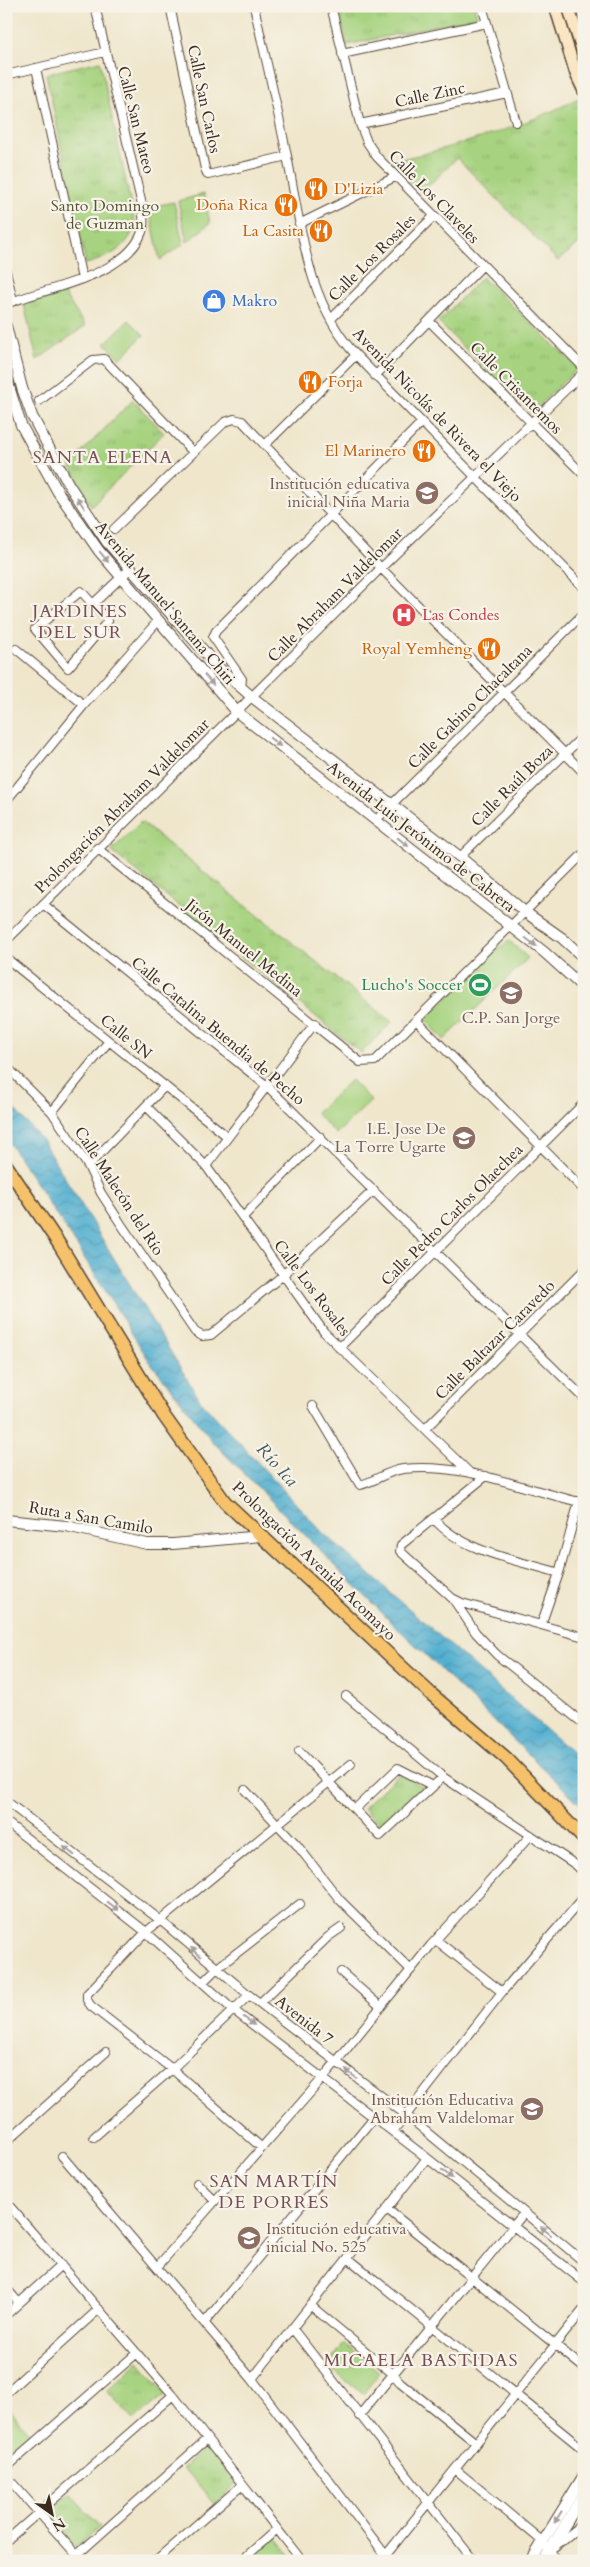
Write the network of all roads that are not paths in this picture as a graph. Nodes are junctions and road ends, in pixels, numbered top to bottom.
1 (95, 6) edge
2 (170, 6) edge
3 (254, 6) edge
4 (331, 6) edge
5 (482, 6) edge
6 (555, 6) edge
7 (568, 6) edge
8 (487, 23) junction
9 (105, 52) junction
10 (342, 54) junction
11 (584, 56) edge
12 (36, 68) junction
13 (6, 75) edge
14 (584, 91) edge
15 (506, 93) junction
16 (516, 122) dead end
17 (360, 124) junction
18 (287, 156) junction
19 (395, 177) junction
20 (433, 216) junction
21 (299, 224) junction
22 (482, 266) junction
23 (6, 271) edge
24 (82, 278) junction
25 (10, 303) edge
26 (331, 320) junction
27 (429, 321) junction
28 (6, 326) edge
29 (356, 355) junction
30 (584, 368) edge
31 (584, 372) edge
32 (375, 376) junction
33 (6, 377) edge
34 (39, 401) dead end
35 (532, 422) junction
36 (422, 423) junction
37 (265, 445) junction
38 (193, 452) junction
39 (584, 475) edge
40 (476, 476) junction
41 (330, 515) junction
42 (114, 529) dead end
43 (131, 568) junction
44 (381, 568) junction
45 (121, 579) junction
46 (584, 588) edge
47 (94, 603) junction
48 (584, 613) edge
49 (158, 621) junction
50 (16, 648) dead end
51 (241, 687) junction
52 (506, 691) junction
53 (252, 697) junction
54 (84, 705) junction
55 (237, 712) junction
56 (584, 735) edge
57 (565, 753) junction
58 (584, 773) edge
59 (6, 801) edge
60 (392, 804) junction
61 (376, 820) junction
62 (97, 848) junction
63 (584, 854) edge
64 (460, 857) junction
65 (43, 904) junction
66 (524, 912) junction
67 (510, 926) junction
68 (6, 940) edge
69 (6, 958) edge
70 (584, 958) edge
71 (584, 988) edge
72 (416, 1020) junction
73 (315, 1023) junction
74 (109, 1041) junction
75 (6, 1066) edge
76 (165, 1086) junction
77 (267, 1086) junction
78 (584, 1103) edge
79 (146, 1106) junction
80 (52, 1112) junction
81 (228, 1137) junction
82 (322, 1138) junction
83 (541, 1146) junction
84 (6, 1165) edge
85 (88, 1166) junction
86 (206, 1166) junction
87 (374, 1190) junction
88 (584, 1190) edge
89 (243, 1218) junction
90 (436, 1251) junction
91 (584, 1270) edge
92 (283, 1275) junction
93 (518, 1336) junction
94 (339, 1348) junction
95 (584, 1398) edge
96 (313, 1406) dead end
97 (425, 1429) junction
98 (470, 1473) junction
99 (486, 1476) junction
100 (581, 1502) edge
101 (434, 1519) junction
102 (6, 1520) edge
103 (261, 1536) junction
104 (559, 1573) junction
105 (452, 1598) junction
106 (541, 1625) junction
107 (584, 1637) edge
108 (346, 1696) dead end
109 (584, 1724) edge
110 (299, 1751) dead end
111 (352, 1764) dead end
112 (443, 1777) junction
113 (329, 1783) junction
114 (433, 1786) junction
115 (245, 1790) dead end
116 (6, 1802) edge
117 (355, 1809) junction
118 (6, 1822) edge
119 (278, 1826) junction
120 (532, 1835) junction
121 (584, 1839) edge
122 (584, 1873) edge
123 (584, 1897) edge
124 (300, 1904) dead end
125 (160, 1920) junction
126 (341, 1928) dead end
127 (146, 1932) junction
128 (436, 1940) junction
129 (216, 1969) junction
130 (411, 1970) junction
131 (341, 1972) dead end
132 (203, 1982) junction
133 (502, 1992) junction
134 (249, 1994) junction
135 (260, 2003) junction
136 (381, 2007) junction
137 (232, 2009) junction
138 (106, 2052) dead end
139 (336, 2062) junction
140 (172, 2069) junction
141 (323, 2078) junction
142 (406, 2115) junction
143 (374, 2117) junction
144 (393, 2132) junction
145 (94, 2137) dead end
146 (6, 2142) edge
147 (262, 2148) junction
148 (62, 2156) dead end
149 (427, 2158) junction
150 (197, 2183) dead end
151 (216, 2201) junction
152 (6, 2202) edge
153 (387, 2209) junction
154 (524, 2212) junction
155 (513, 2226) junction
156 (348, 2258) junction
157 (584, 2262) edge
158 (61, 2265) junction
159 (157, 2267) junction
160 (472, 2277) junction
161 (584, 2282) edge
162 (6, 2288) edge
163 (19, 2303) junction
164 (310, 2305) junction
165 (99, 2309) junction
166 (584, 2309) edge
167 (6, 2315) edge
168 (205, 2322) junction
169 (431, 2326) junction
170 (292, 2328) junction
171 (555, 2344) junction
172 (137, 2353) junction
173 (584, 2368) edge
174 (393, 2374) junction
175 (252, 2379) junction
176 (6, 2393) edge
177 (515, 2394) junction
178 (173, 2395) junction
179 (359, 2416) junction
180 (207, 2439) junction
181 (476, 2443) junction
182 (584, 2450) edge
183 (6, 2468) edge
184 (455, 2469) junction
185 (584, 2475) edge
186 (6, 2476) edge
187 (242, 2485) junction
188 (584, 2494) edge
189 (428, 2502) junction
190 (40, 2511) junction
191 (584, 2523) edge
192 (277, 2529) junction
193 (6, 2541) edge
194 (542, 2541) junction
195 (549, 2550) junction
196 (80, 2558) edge
197 (388, 2558) edge
198 (155, 2561) edge
199 (241, 2561) edge
200 (302, 2561) edge
201 (474, 2561) edge
202 (531, 2561) edge
203 (543, 2561) edge
204 (558, 2561) edge

1 - 9 street, Calle San Mateo
2 - 18 street, Calle San Carlos
3 - 18 street, Avenida Nicolás de Rivera el Viejo
4 - 10 street, Calle Los Claveles
5 - 8 street
6 - 14 main road
7 - 11 main road
8 - 10 street
8 - 15 street
9 - 12 street
9 - 24 street, Calle San Mateo
10 - 17 street, Calle Los Claveles
12 - 13 street
12 - 24 street
15 - 16 street
15 - 17 street, Calle Zinc
17 - 19 street, Calle Los Claveles
18 - 21 street, Avenida Nicolás de Rivera el Viejo
19 - 20 street, Calle Los Claveles
19 - 21 street
20 - 22 street, Calle Los Claveles
20 - 26 street, Calle Los Rosales
21 - 26 street, Avenida Nicolás de Rivera el Viejo
22 - 27 street
22 - 30 street, Calle Los Claveles
23 - 25 street
24 - 25 street, Calle San Mateo
26 - 29 street, Avenida Nicolás de Rivera el Viejo
27 - 32 street
27 - 35 street, Calle Crisantemos
43 -> 28 street, Avenida Manuel Santana Chiri
29 - 32 street, Avenida Nicolás de Rivera el Viejo
29 - 37 street
31 - 35 street, Calle Abraham Valdelomar
32 - 36 street, Avenida Nicolás de Rivera el Viejo
33 -> 45 street, Avenida Manuel Santana Chiri
34 - 38 street
35 - 39 street, Calle Crisantemos
35 - 40 street, Calle Abraham Valdelomar
36 - 40 street, Avenida Nicolás de Rivera el Viejo
36 - 41 street
37 - 38 street
37 - 41 street
38 - 42 street
40 - 44 street, Calle Abraham Valdelomar
40 - 46 street, Avenida Nicolás de Rivera el Viejo
41 - 44 street
41 - 51 street
43 - 45 street
43 - 51 street, Avenida Manuel Santana Chiri
44 - 52 street
44 - 53 street, Calle Abraham Valdelomar
45 - 47 street
45 - 49 street, Avenida Manuel Santana Chiri
47 - 47 street
48 - 52 street, Calle Gabino Chacaltana
49 - 54 street
49 -> 55 street, Avenida Manuel Santana Chiri
50 - 54 street
51 - 53 street, Avenida Manuel Santana Chiri
52 - 57 street
52 - 60 street, Calle Gabino Chacaltana
53 - 55 street, Calle Abraham Valdelomar
53 - 60 street, Avenida Luis Jerónimo de Cabrera
54 - 59 street
55 -> 61 street, Avenida Luis Jerónimo de Cabrera
55 - 62 street, Prolongación Abraham Valdelomar
56 - 57 street, Calle Raúl Boza
57 - 58 street
57 - 64 street, Calle Raúl Boza
60 - 61 street, Calle Gabino Chacaltana
60 - 64 street, Avenida Luis Jerónimo de Cabrera
61 -> 67 street, Avenida Luis Jerónimo de Cabrera
62 - 65 street, Prolongación Abraham Valdelomar
62 - 73 street, Jirón Manuel Medina
63 - 66 street
64 - 66 street, Avenida Luis Jerónimo de Cabrera
65 - 68 street, Prolongación Abraham Valdelomar
65 - 77 street, Calle Catalina Buendia de Pecho
66 - 67 street
66 - 70 street, Avenida Luis Jerónimo de Cabrera
67 -> 71 street, Avenida Luis Jerónimo de Cabrera
67 - 72 street
69 - 74 street, Calle SN
72 - 73 street, Jirón Manuel Medina
72 - 83 street
73 - 77 street
74 - 76 street, Calle SN
74 - 80 street
75 - 80 street, Calle Malecón del Río
76 - 79 street
76 - 81 street, Calle SN
77 - 81 street
77 - 82 street, Calle Catalina Buendia de Pecho
78 - 83 street, Calle Pedro Carlos Olaechea
79 - 85 street
79 - 86 street, Calle Los Rosales
80 - 85 street, Calle Malecón del Río
81 - 86 street
82 - 87 street, Calle Catalina Buendia de Pecho
82 - 89 street
83 - 88 street
83 - 90 street, Calle Pedro Carlos Olaechea
84 - 103 main road, Prolongación Avenida Acomayo
85 - 92 street, Calle Malecón del Río
86 - 89 street, Calle Los Rosales
87 - 90 street, Calle Catalina Buendia de Pecho
87 - 92 street
89 - 92 street, Calle Los Rosales
90 - 93 street, Calle Catalina Buendia de Pecho
90 - 94 street, Calle Pedro Carlos Olaechea
91 - 93 street, Calle Baltazar Caravedo
92 - 94 street, Calle Los Rosales
93 - 95 street, Calle Catalina Buendia de Pecho
93 - 97 street, Calle Baltazar Caravedo
94 - 97 street, Calle Los Rosales
96 - 98 street
97 - 98 street, Calle Los Rosales
98 - 99 street
99 - 100 street
99 - 101 street
100 - 104 street
101 - 104 street
101 - 105 street
102 - 103 street, Ruta a San Camilo
103 - 121 main road, Prolongación Avenida Acomayo
104 - 106 street
105 - 106 street
105 - 109 street
106 - 107 street
108 - 112 street
110 - 113 street
111 - 113 street
112 - 114 street
112 - 120 street
113 - 117 street
113 - 119 street
114 - 117 street
114 - 117 street
115 - 119 street
125 -> 116 street, Avenida 7
118 -> 127 street, Avenida 7
119 - 125 street
119 - 130 street
120 - 122 street
120 - 128 street
123 - 133 street
124 - 129 street
125 - 127 street
129 -> 125 street, Avenida 7
126 - 135 street
127 - 132 street, Avenida 7
127 - 140 street
128 - 130 street
128 - 133 street
129 - 132 street
129 - 134 street, Avenida 7
130 - 136 street
131 - 136 street
132 - 137 street, Avenida 7
133 - 142 street
134 - 135 street, Avenida 7
134 - 137 street
135 - 139 street, Avenida 7
136 - 139 street
137 - 140 street
137 -> 141 street, Avenida 7
138 - 146 street
139 - 141 street
142 -> 139 street, Avenida 7
140 - 145 street
140 - 147 street
141 - 143 street, Avenida 7
141 - 147 street
142 - 144 street
142 - 154 street, Avenida 7
143 - 144 street, Avenida 7
143 - 168 street
144 - 149 street, Avenida 7
147 - 151 street
148 - 159 street
149 - 153 street
149 -> 155 street, Avenida 7
150 - 151 street
151 - 159 street
152 - 158 street
153 - 156 street
153 - 160 street
154 - 155 street
157 -> 154 street, Avenida 7
155 - 160 street
155 - 161 street, Avenida 7
156 - 164 street
156 - 169 street
158 - 163 street
158 - 165 street
159 - 168 street
160 - 169 street
160 - 171 street
162 - 163 street
163 - 167 street
164 - 170 street
164 - 174 street
165 - 172 street
165 - 176 street
166 - 171 street
168 - 175 street
169 - 174 street
169 - 177 street
170 - 175 street
170 - 179 street
171 - 173 street
171 - 177 street
172 - 178 street
172 - 183 street
174 - 179 street
174 - 181 street
175 - 197 street
177 - 181 street
177 - 182 street
178 - 180 street
178 - 190 street
179 - 189 street
180 - 187 street
180 - 196 street
181 - 184 street
184 - 189 street
184 - 194 street
185 -> 194 street
186 - 190 street
187 - 192 street
187 - 198 street
188 - 195 street
189 - 197 street
189 - 201 street
190 - 193 street
190 - 196 street
191 - 195 street
192 - 199 street
192 - 200 street
194 - 195 street
194 - 202 street
195 - 203 street
195 - 204 street

